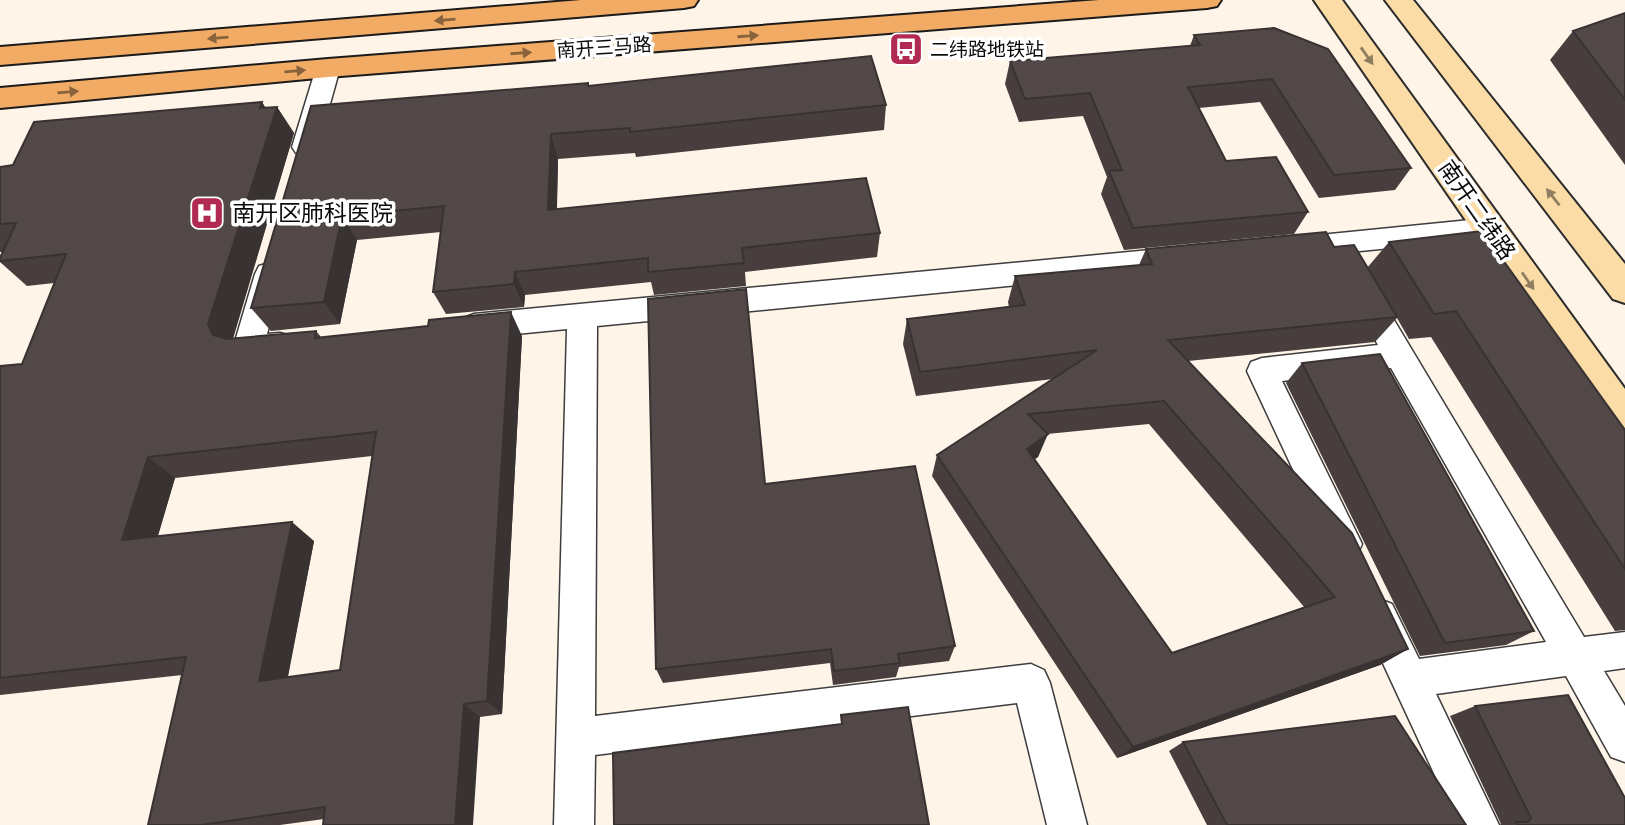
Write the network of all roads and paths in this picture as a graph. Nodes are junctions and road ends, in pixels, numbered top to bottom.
1 (684, 0) edge
2 (1207, 0) edge
3 (1328, 0) edge
4 (1399, 0) edge
5 (0, 56) edge
6 (328, 68) junction
7 (0, 98) edge
8 (297, 175) edge
9 (1490, 228) junction
10 (1335, 243) junction
11 (1266, 250) edge
12 (274, 255) edge
13 (1211, 255) edge
14 (1625, 289) edge
15 (582, 316) junction
16 (443, 329) edge
17 (303, 342) edge
18 (1399, 355) junction
19 (1625, 419) edge
20 (1625, 650) edge
21 (1575, 656) junction
22 (1409, 679) junction
23 (575, 738) junction
24 (1625, 743) edge
25 (574, 825) edge
26 (1067, 825) edge
27 (1479, 825) edge

1 -> 5 main road, 南开三马路
6 -> 2 main road, 南开三马路
3 -> 9 main road, 南开二纬路
14 -> 4 main road
7 -> 6 main road, 南开三马路
6 - 8 street
9 - 10 street
9 -> 19 main road, 南开二纬路
10 - 11 street
10 - 18 street
12 - 17 street
13 - 15 street
15 - 16 street
15 - 23 street
18 - 21 street
18 - 22 street
20 - 21 street
21 - 22 street
21 - 24 street
22 - 27 street
23 - 25 street
23 - 26 street

